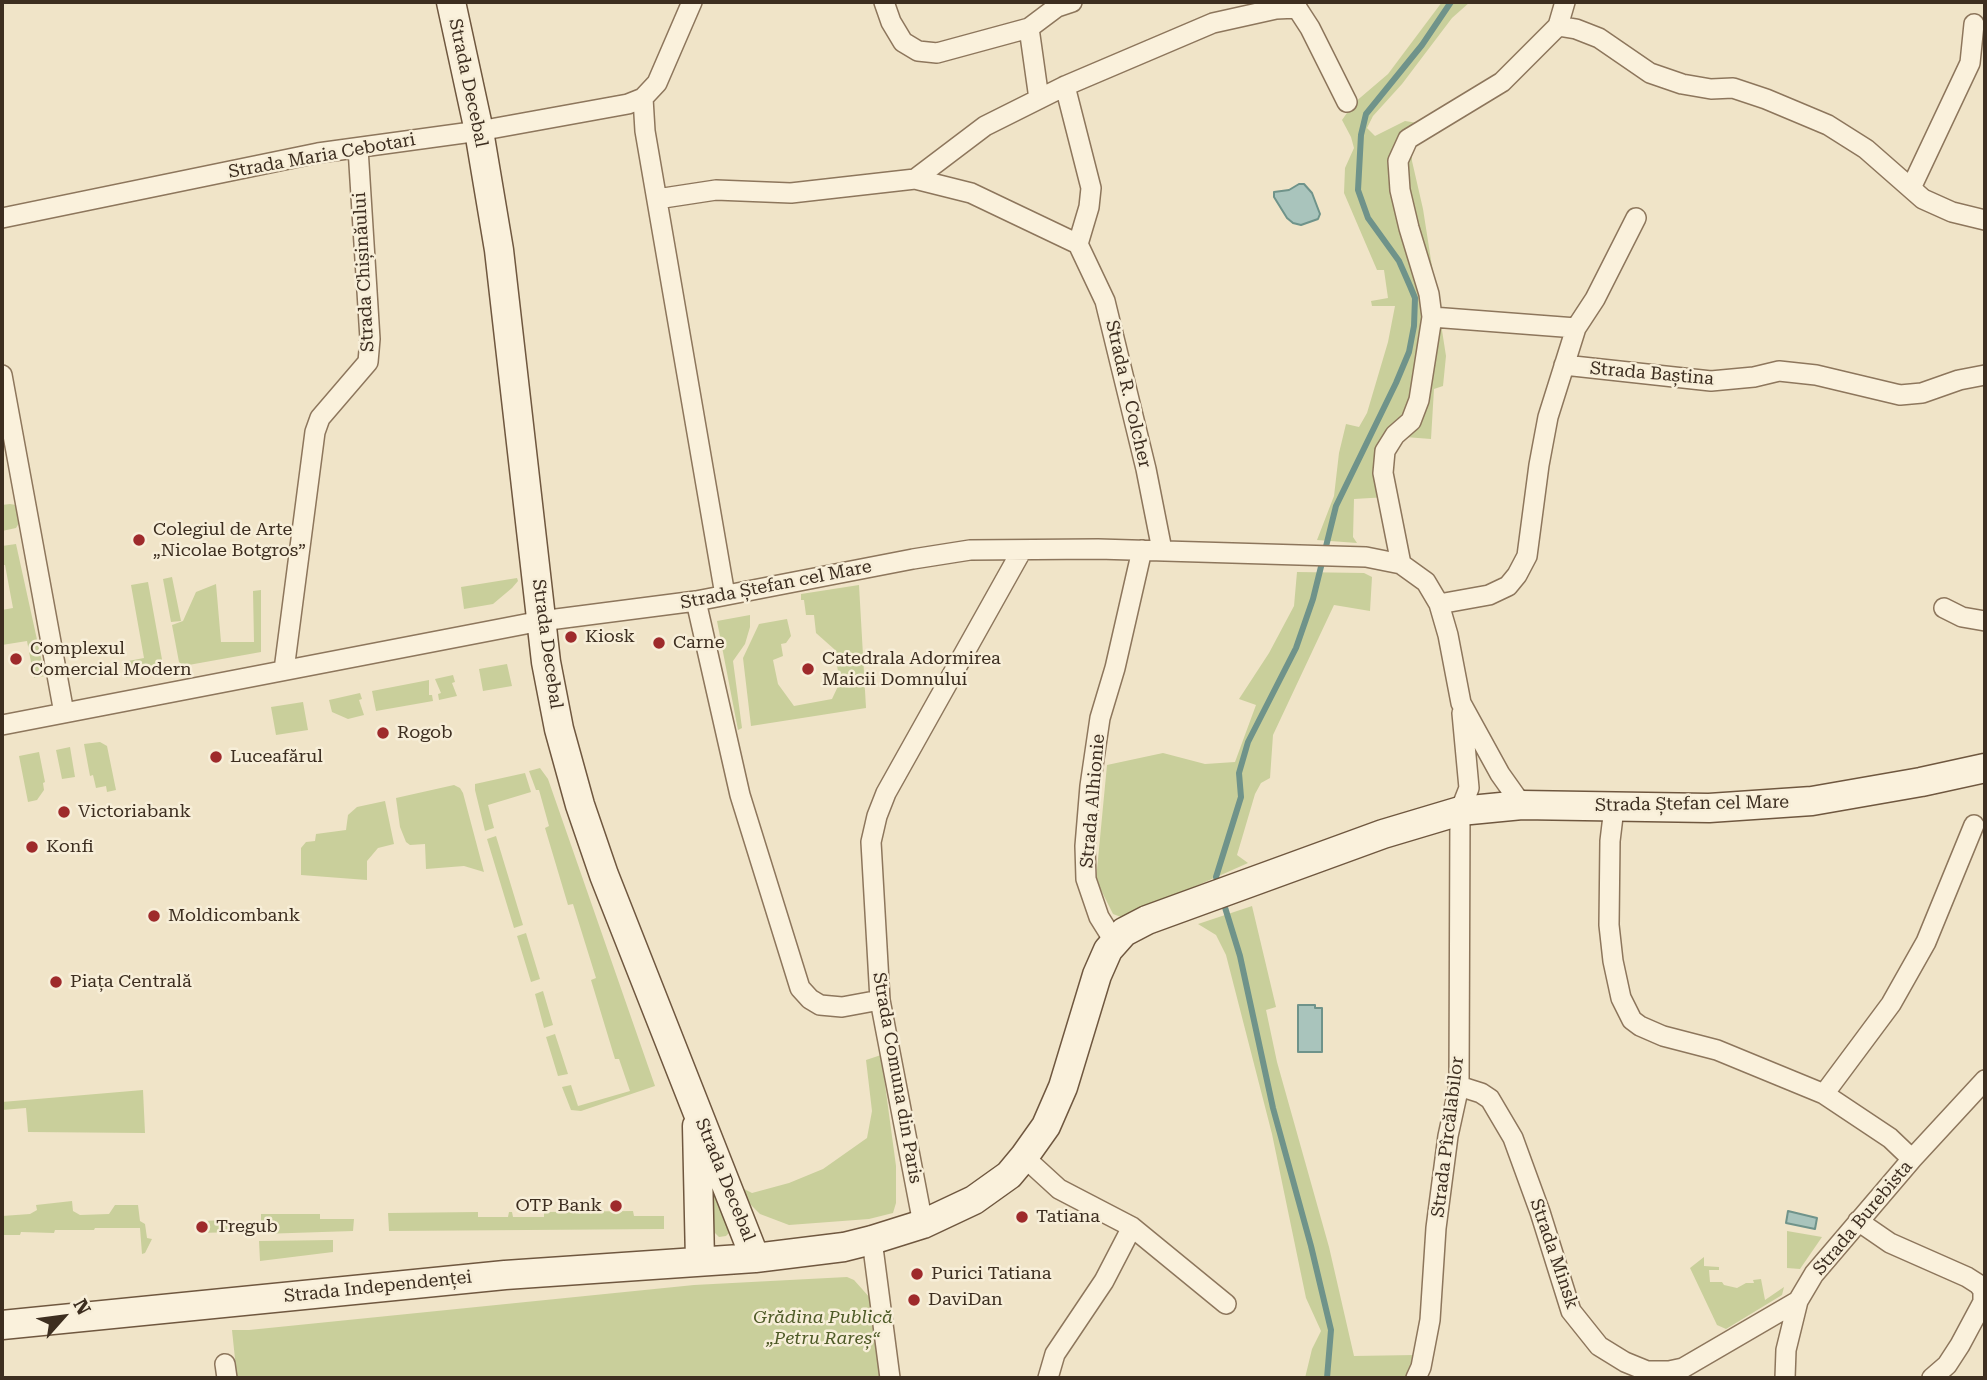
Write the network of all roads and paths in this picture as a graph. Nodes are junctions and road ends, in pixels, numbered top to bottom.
1 (451, 2) edge
2 (692, 2) edge
3 (884, 2) edge
4 (1564, 2) edge
5 (1062, 3) edge
6 (1296, 5) edge
7 (1974, 24) dead end
8 (1558, 26) junction
9 (1028, 28) junction
10 (1065, 86) junction
11 (643, 98) junction
12 (1039, 99) junction
13 (1347, 102) dead end
14 (480, 131) junction
15 (358, 148) junction
16 (915, 179) junction
17 (1911, 188) junction
18 (657, 199) junction
19 (2, 218) edge
20 (1636, 218) dead end
21 (1985, 220) edge
22 (1077, 244) junction
23 (1432, 317) junction
24 (1576, 328) junction
25 (1564, 365) junction
26 (2, 374) edge
27 (1985, 375) edge
28 (1022, 550) junction
29 (1152, 550) junction
30 (1401, 564) junction
31 (725, 595) junction
32 (696, 601) junction
33 (1439, 604) junction
34 (1944, 608) dead end
35 (541, 621) junction
36 (1985, 621) edge
37 (284, 670) junction
38 (1461, 703) junction
39 (64, 713) junction
40 (2, 725) edge
41 (1985, 768) edge
42 (1522, 805) junction
43 (1614, 808) junction
44 (1460, 811) junction
45 (1974, 825) dead end
46 (1114, 941) junction
47 (880, 1000) junction
48 (1985, 1080) edge
49 (1459, 1086) junction
50 (1824, 1094) junction
51 (697, 1109) junction
52 (1024, 1157) junction
53 (1912, 1159) junction
54 (1858, 1222) junction
55 (923, 1224) junction
56 (1132, 1227) junction
57 (872, 1240) junction
58 (755, 1258) junction
59 (700, 1261) junction
60 (1798, 1301) junction
61 (1226, 1304) dead end
62 (2, 1325) edge
63 (1682, 1373) edge
64 (890, 1378) edge
65 (1048, 1378) edge
66 (1416, 1378) edge
67 (1785, 1378) edge
68 (1932, 1378) edge

1 - 14 main road, Strada Decebal
2 - 11 street
3 - 9 street
4 - 8 street
5 - 9 street
6 - 10 street
6 - 13 street
7 - 17 street
8 - 17 street
8 - 23 street
9 - 12 street
10 - 12 street
10 - 22 street
11 - 14 street, Strada Maria Cebotari
11 - 18 street
12 - 16 street
14 - 15 street, Strada Maria Cebotari
14 - 35 main road, Strada Decebal
15 - 19 street, Strada Maria Cebotari
15 - 37 street, Strada Chișinăului
16 - 18 street
16 - 22 street
17 - 21 street
18 - 31 street
20 - 24 street, Strada Baștina
22 - 29 street, Strada R. Colcher
23 - 24 street
23 - 30 street
24 - 25 street, Strada Baștina
25 - 27 street, Strada Baștina
25 - 33 street, Strada Baștina
26 - 39 street
28 - 29 street, Strada Ștefan cel Mare
28 - 31 street, Strada Ștefan cel Mare
28 - 47 street, Strada Comuna din Paris
29 - 30 street, Strada Ștefan cel Mare
29 - 46 street, Strada Alhionie
30 - 33 street, Strada Ștefan cel Mare
31 - 32 street, Strada Ștefan cel Mare
32 - 35 street, Strada Ștefan cel Mare
32 - 47 street
33 - 38 street, Strada Ștefan cel Mare
34 - 36 street
35 - 37 street, Strada Ștefan cel Mare
35 - 51 main road, Strada Decebal
37 - 39 street, Strada Ștefan cel Mare
38 - 42 street, Strada Ștefan cel Mare
38 - 44 street, Strada Ștefan cel Mare
39 - 40 street, Strada Ștefan cel Mare
41 - 43 main road, Strada Ștefan cel Mare
42 - 43 main road, Strada Ștefan cel Mare
42 - 44 main road, Strada Ștefan cel Mare
43 - 50 street
44 - 46 main road, Strada Ștefan cel Mare
44 - 49 street, Strada Pîrcălabilor
45 - 50 street
46 - 52 main road
47 - 55 street, Strada Comuna din Paris
48 - 53 street, Strada Burebista
49 - 63 street, Strada Minsk
49 - 66 street, Strada Pîrcălabilor
50 - 53 street
51 - 58 main road, Strada Decebal
51 - 59 main road
52 - 55 main road
52 - 56 street
53 - 54 street, Strada Burebista
54 - 60 street, Strada Burebista
54 - 68 street
55 - 57 main road
56 - 61 street
56 - 65 street
57 - 58 main road
57 - 64 street
58 - 59 main road, Strada Independenței
59 - 62 main road, Strada Independenței
60 - 63 street, Strada Minsk
60 - 67 street, Strada Burebista

